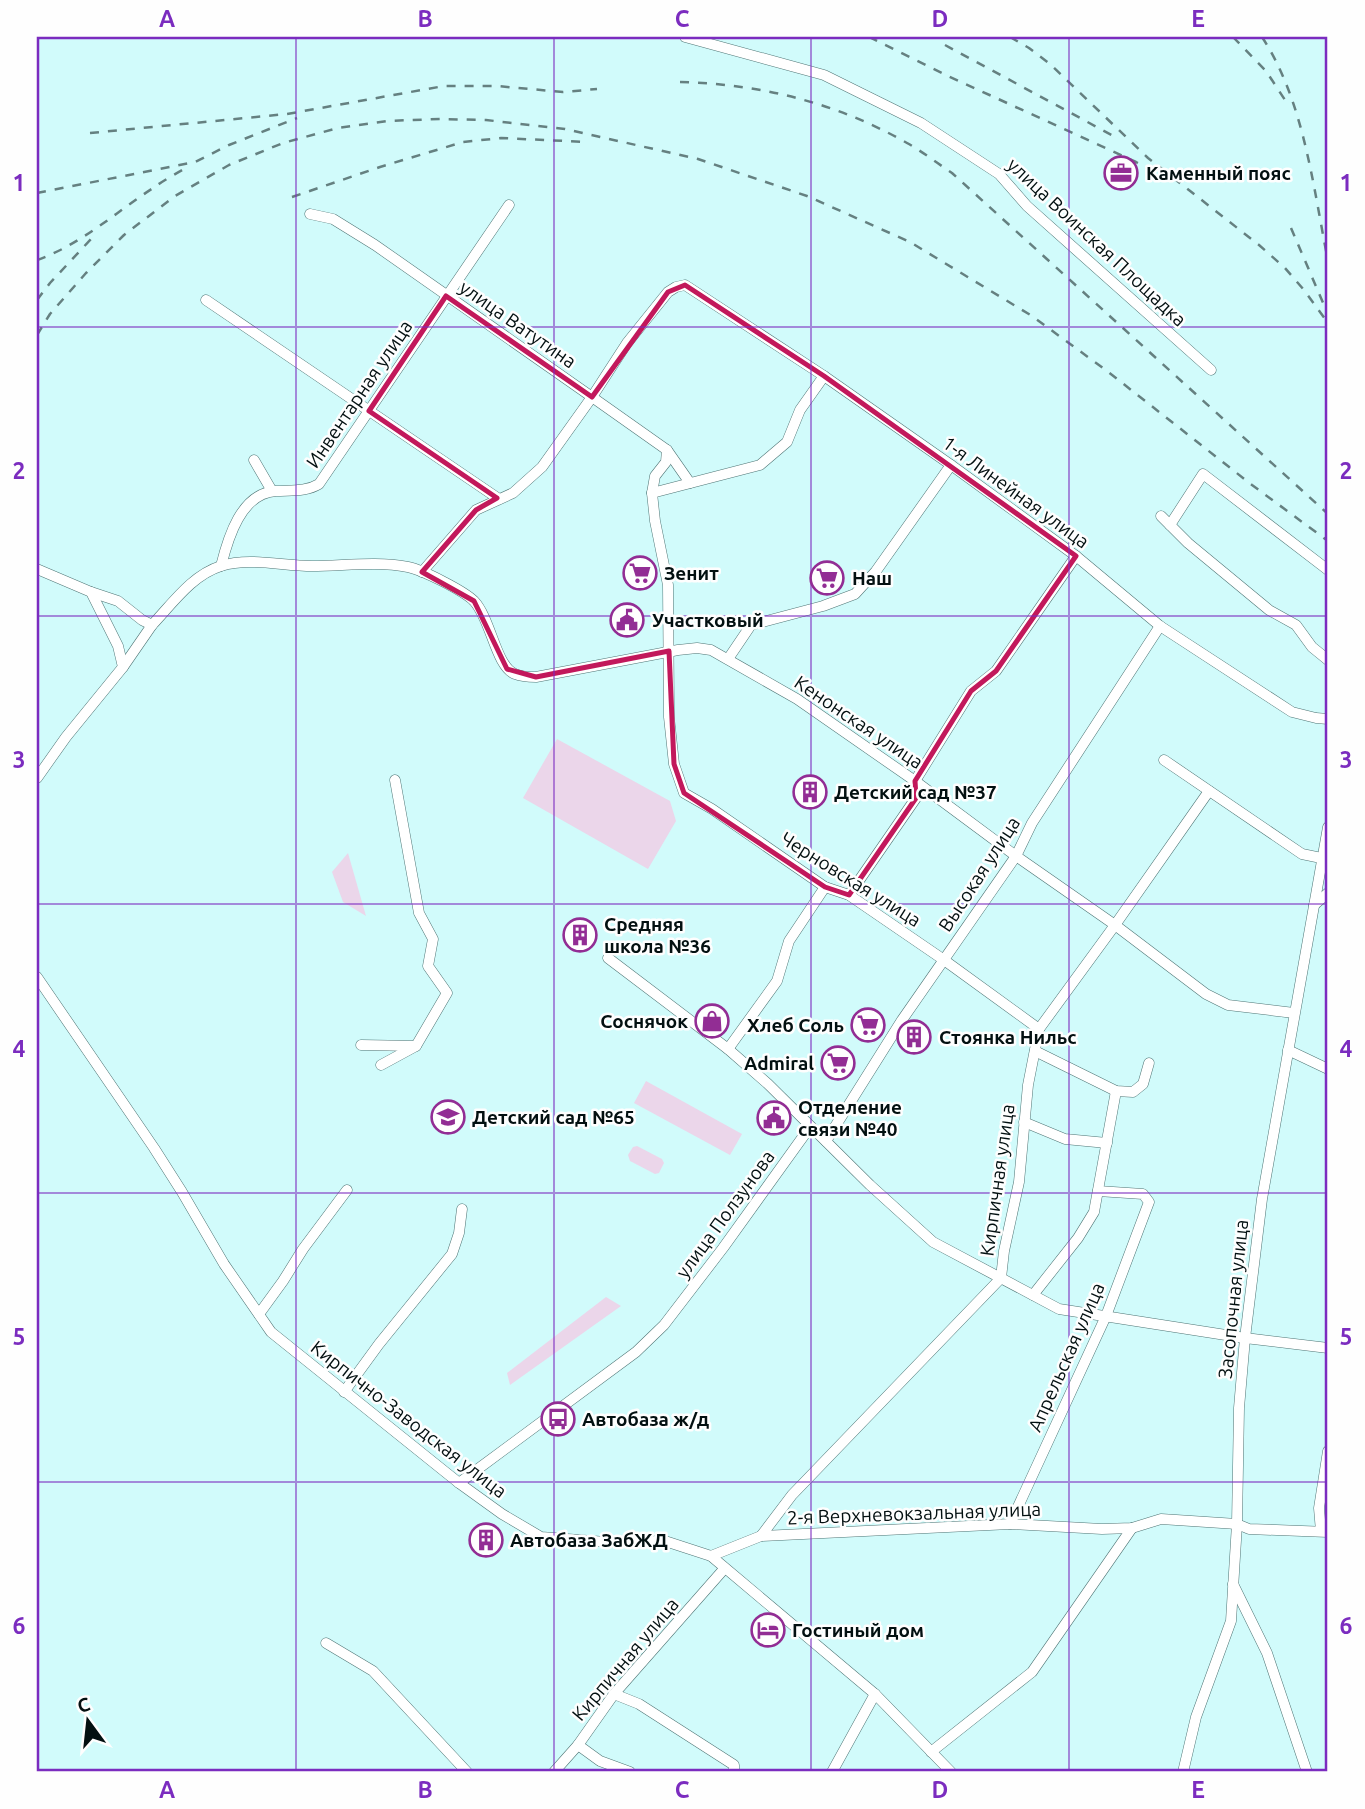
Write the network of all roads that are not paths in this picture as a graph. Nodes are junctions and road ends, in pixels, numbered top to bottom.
1 (685, 37) edge
2 (509, 205) dead end
3 (310, 214) dead end
4 (446, 296) junction
5 (206, 300) dead end
6 (1210, 370) dead end
7 (824, 376) junction
8 (592, 397) junction
9 (369, 411) junction
10 (667, 450) junction
11 (254, 460) dead end
12 (951, 466) junction
13 (690, 483) junction
14 (272, 491) junction
15 (652, 493) junction
16 (499, 499) junction
17 (1161, 516) dead end
18 (1170, 525) junction
19 (1076, 556) junction
20 (221, 566) junction
21 (37, 569) edge
22 (1328, 570) edge
23 (422, 572) junction
24 (91, 592) junction
25 (152, 625) junction
26 (1160, 626) junction
27 (669, 651) junction
28 (728, 659) junction
29 (1328, 660) edge
30 (123, 667) junction
31 (1328, 719) edge
32 (1164, 760) dead end
33 (37, 778) edge
34 (395, 780) dead end
35 (915, 781) junction
36 (1209, 791) junction
37 (1328, 827) edge
38 (1016, 856) junction
39 (1325, 858) edge
40 (825, 887) junction
41 (1328, 893) edge
42 (849, 895) junction
43 (1313, 905) junction
44 (1115, 925) junction
45 (608, 958) dead end
46 (944, 960) junction
47 (37, 977) edge
48 (1294, 1013) junction
49 (1040, 1029) junction
50 (361, 1045) dead end
51 (416, 1046) junction
52 (727, 1049) junction
53 (1035, 1051) junction
54 (1288, 1051) junction
55 (1149, 1063) dead end
56 (381, 1065) dead end
57 (1328, 1069) edge
58 (1115, 1090) junction
59 (1024, 1122) junction
60 (810, 1127) junction
61 (826, 1140) junction
62 (1107, 1143) junction
63 (347, 1190) dead end
64 (1098, 1191) junction
65 (462, 1209) dead end
66 (1001, 1278) junction
67 (1033, 1295) junction
68 (259, 1314) junction
69 (1106, 1316) junction
70 (1245, 1338) junction
71 (1328, 1348) edge
72 (344, 1392) junction
73 (1328, 1451) edge
74 (458, 1483) junction
75 (1010, 1524) junction
76 (1237, 1524) junction
77 (1132, 1528) junction
78 (1325, 1532) edge
79 (761, 1536) junction
80 (711, 1556) junction
81 (724, 1569) junction
82 (1233, 1584) junction
83 (326, 1643) dead end
84 (614, 1694) junction
85 (875, 1694) junction
86 (578, 1745) junction
87 (931, 1752) junction
88 (467, 1772) edge
89 (554, 1772) edge
90 (630, 1772) edge
91 (734, 1772) edge
92 (832, 1772) edge
93 (951, 1772) edge
94 (1184, 1772) edge
95 (1307, 1772) edge

1 - 6 street, улица Воинская Площадка
2 - 4 street, Инвентарная улица
3 - 4 street, улица Ватутина
4 - 8 street, улица Ватутина
4 - 9 street, Инвентарная улица
5 - 9 street
7 - 8 street, 1-я Линейная улица
7 - 12 street, 1-я Линейная улица
7 - 13 street
8 - 10 street, улица Ватутина
8 - 16 street
9 - 14 street, Инвентарная улица
9 - 16 street
10 - 13 street, улица Ватутина
10 - 15 street
11 - 14 street
12 - 19 street, 1-я Линейная улица
12 - 28 street
13 - 15 street
14 - 20 street
15 - 27 street, Черновская улица
16 - 23 street
17 - 18 street
18 - 22 street
18 - 29 street
19 - 26 street, 1-я Линейная улица
19 - 35 street
20 - 23 street
20 - 25 street
21 - 24 street
23 - 27 street, Кенонская улица
24 - 25 street
24 - 30 street
25 - 30 street
26 - 31 street, 1-я Линейная улица
26 - 38 street, Высокая улица
27 - 28 street, Кенонская улица
27 - 40 street, Черновская улица
28 - 35 street, Кенонская улица
30 - 33 street
32 - 36 street
34 - 51 street
35 - 38 street, Кенонская улица
35 - 42 street
36 - 39 street
36 - 44 street, Кирпичная улица
37 - 39 street, Засопочная улица
38 - 44 street, Кенонская улица
38 - 46 street, Высокая улица
39 - 43 street, Засопочная улица
40 - 42 street, Черновская улица
40 - 52 street
41 - 43 street
42 - 46 street, Черновская улица
43 - 48 street, Засопочная улица
44 - 48 street, Кенонская улица
44 - 49 street, Кирпичная улица
45 - 52 street
46 - 49 street, Черновская улица
46 - 61 street, Высокая улица
47 - 68 street, Кирпично-Заводская улица
48 - 54 street, Засопочная улица
49 - 53 street, Кирпичная улица
50 - 51 street
51 - 56 street
52 - 60 street
53 - 58 street
53 - 59 street, Кирпичная улица
54 - 57 street
54 - 70 street, Засопочная улица
55 - 58 street
58 - 62 street
59 - 62 street
59 - 66 street, Кирпичная улица
60 - 61 street
60 - 74 street, улица Ползунова
61 - 66 street
62 - 64 street
63 - 68 street
64 - 67 street
64 - 69 street, Апрельская улица
65 - 72 street
66 - 67 street
66 - 79 street, Кирпичная улица
67 - 69 street
68 - 72 street, Кирпично-Заводская улица
69 - 70 street
69 - 75 street, Апрельская улица
70 - 71 street
70 - 76 street, Засопочная улица
72 - 74 street, Кирпично-Заводская улица
73 - 78 street
74 - 80 street, Кирпично-Заводская улица
75 - 77 street, 2-я Верхневокзальная улица
75 - 79 street, 2-я Верхневокзальная улица
76 - 77 street, 2-я Верхневокзальная улица
76 - 78 street, 2-я Верхневокзальная улица
76 - 82 street, Засопочная улица
77 - 87 street
79 - 80 street, 2-я Верхневокзальная улица
80 - 81 street, Кирпично-Заводская улица
81 - 84 street, Кирпичная улица
81 - 85 street, Кирпично-Заводская улица
82 - 94 street, Засопочная улица
82 - 95 street
83 - 88 street
84 - 86 street, Кирпичная улица
84 - 91 street
85 - 87 street, Кирпично-Заводская улица
85 - 92 street
86 - 89 street, Кирпичная улица
86 - 90 street
87 - 93 street, Кирпично-Заводская улица

